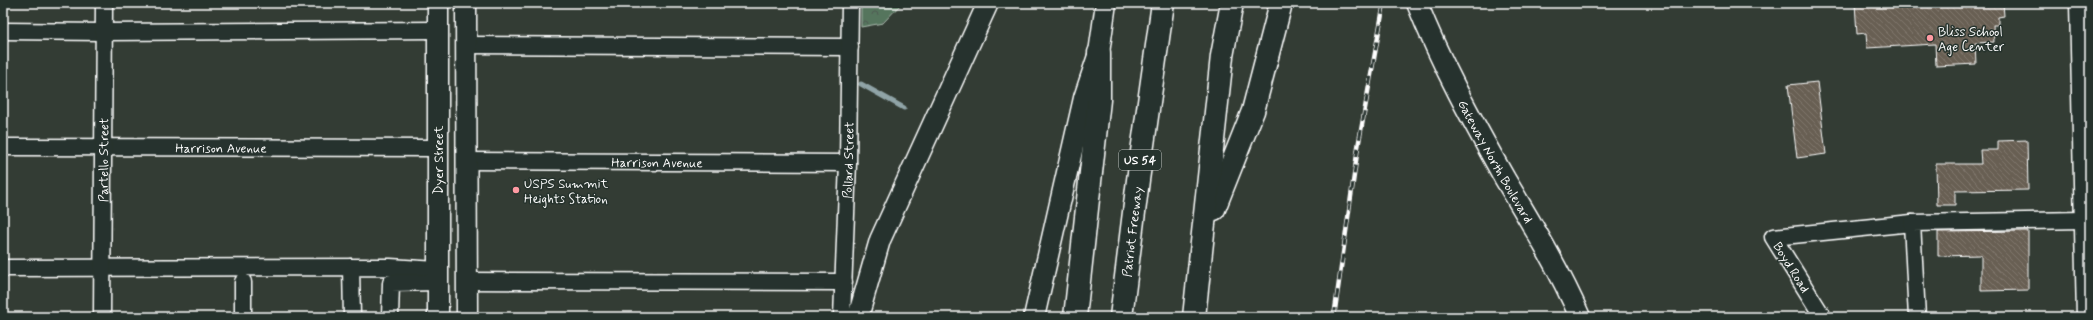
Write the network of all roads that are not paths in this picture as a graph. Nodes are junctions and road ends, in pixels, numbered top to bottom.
1 (104, 3) edge
2 (438, 3) edge
3 (455, 3) edge
4 (466, 3) edge
5 (850, 3) edge
6 (988, 3) edge
7 (1106, 3) edge
8 (1164, 3) edge
9 (1232, 3) edge
10 (1281, 3) edge
11 (1417, 3) edge
12 (2078, 3) edge
13 (438, 30) junction
14 (3, 31) edge
15 (104, 32) junction
16 (850, 46) junction
17 (466, 48) junction
18 (1099, 53) junction
19 (3, 146) edge
20 (104, 146) junction
21 (439, 148) junction
22 (466, 160) junction
23 (848, 163) junction
24 (2086, 200) edge
25 (2083, 220) junction
26 (1912, 223) junction
27 (1204, 235) junction
28 (102, 267) junction
29 (351, 267) junction
30 (3, 268) edge
31 (390, 275) junction
32 (438, 276) junction
33 (467, 281) junction
34 (243, 282) dead end
35 (844, 282) junction
36 (102, 317) edge
37 (243, 317) edge
38 (352, 317) edge
39 (390, 317) edge
40 (438, 317) edge
41 (467, 317) edge
42 (842, 317) edge
43 (858, 317) edge
44 (1034, 317) edge
45 (1075, 317) edge
46 (1121, 317) edge
47 (1194, 317) edge
48 (1580, 317) edge
49 (1823, 317) edge
50 (1917, 317) edge
51 (2085, 317) edge

1 - 15 street, Partello Street
2 - 13 main road, Dyer Street
3 - 17 main road
4 - 17 main road
5 - 16 street, Pollard Street
6 - 43 main road
7 - 18 main road
8 - 46 highway, Patriot Freeway / US 54
9 - 27 highway
10 - 27 highway
11 - 48 main road, Gateway North Boulevard
12 - 24 street
13 - 15 street
13 - 21 main road, Dyer Street
14 - 15 street
15 - 20 street, Partello Street
16 - 17 street
16 - 23 street, Pollard Street
17 - 22 main road
18 - 44 main road
18 - 45 highway
19 - 20 street, Harrison Avenue
20 - 21 street, Harrison Avenue
20 - 28 street, Partello Street
21 - 32 main road, Dyer Street
22 - 23 street, Harrison Avenue
22 - 33 main road
23 - 35 street, Pollard Street
24 - 25 street
25 - 26 street
25 - 51 street
26 - 49 street, Boyd Road
26 - 50 street
27 - 47 highway
28 - 29 street
28 - 30 street
28 - 36 street, Partello Street
29 - 31 street
29 - 38 street
31 - 32 street
31 - 39 street
32 - 40 main road, Dyer Street
33 - 35 street
33 - 41 main road
34 - 37 street
35 - 42 street, Pollard Street

